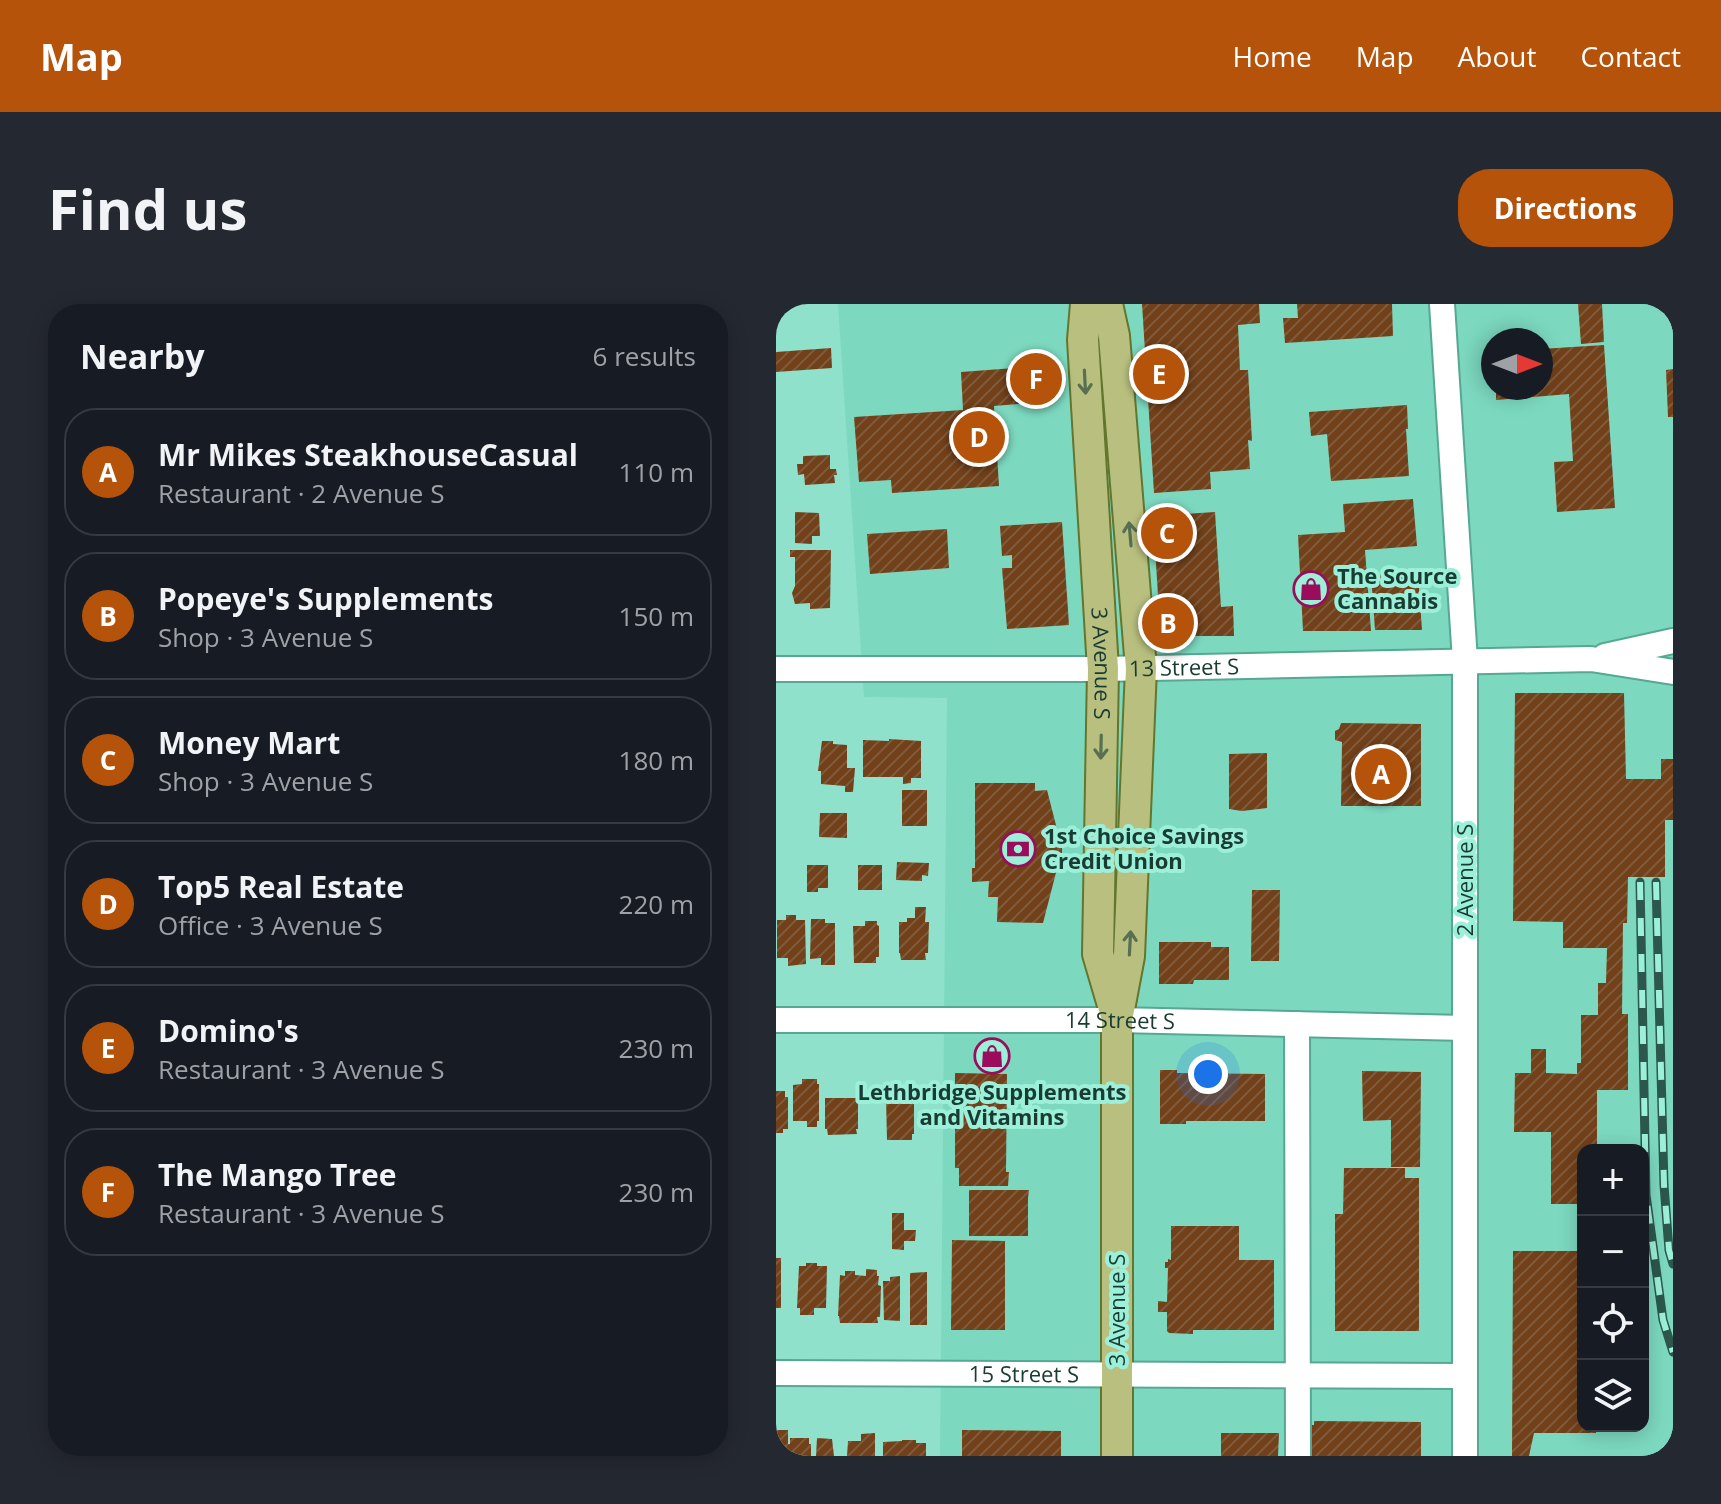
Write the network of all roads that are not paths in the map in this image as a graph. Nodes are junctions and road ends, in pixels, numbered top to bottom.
1 (1086, 304) edge
2 (1107, 304) edge
3 (1442, 304) edge
4 (1673, 641) edge
5 (1591, 659) junction
6 (1465, 661) junction
7 (1141, 668) junction
8 (776, 669) edge
9 (1103, 669) junction
10 (1673, 672) edge
11 (776, 1020) edge
12 (1117, 1020) junction
13 (1297, 1024) junction
14 (1465, 1028) junction
15 (776, 1373) edge
16 (1117, 1374) junction
17 (1298, 1375) junction
18 (1465, 1376) junction
19 (1117, 1456) edge
20 (1298, 1456) edge
21 (1465, 1456) edge

1 -> 9 main road, 3 Avenue S
7 -> 2 main road, 3 Avenue S
3 - 6 street, 2 Avenue S
4 - 5 street, 13 Street S
5 - 6 street, 13 Street S
5 - 10 street, 13 Street S
6 - 7 street, 13 Street S
6 - 14 street, 2 Avenue S
7 - 9 street, 13 Street S
12 -> 7 main road, 3 Avenue S
8 - 9 street, 13 Street S
9 -> 12 main road, 3 Avenue S
11 - 12 street, 14 Street S
12 - 13 street, 14 Street S
12 - 16 main road, 3 Avenue S
13 - 14 street, 14 Street S
13 - 17 street
14 - 18 street, 2 Avenue S
15 - 16 street, 15 Street S
16 - 17 street, 15 Street S
16 - 19 main road, 3 Avenue S
17 - 18 street, 15 Street S
17 - 20 street
18 - 21 street, 2 Avenue S

